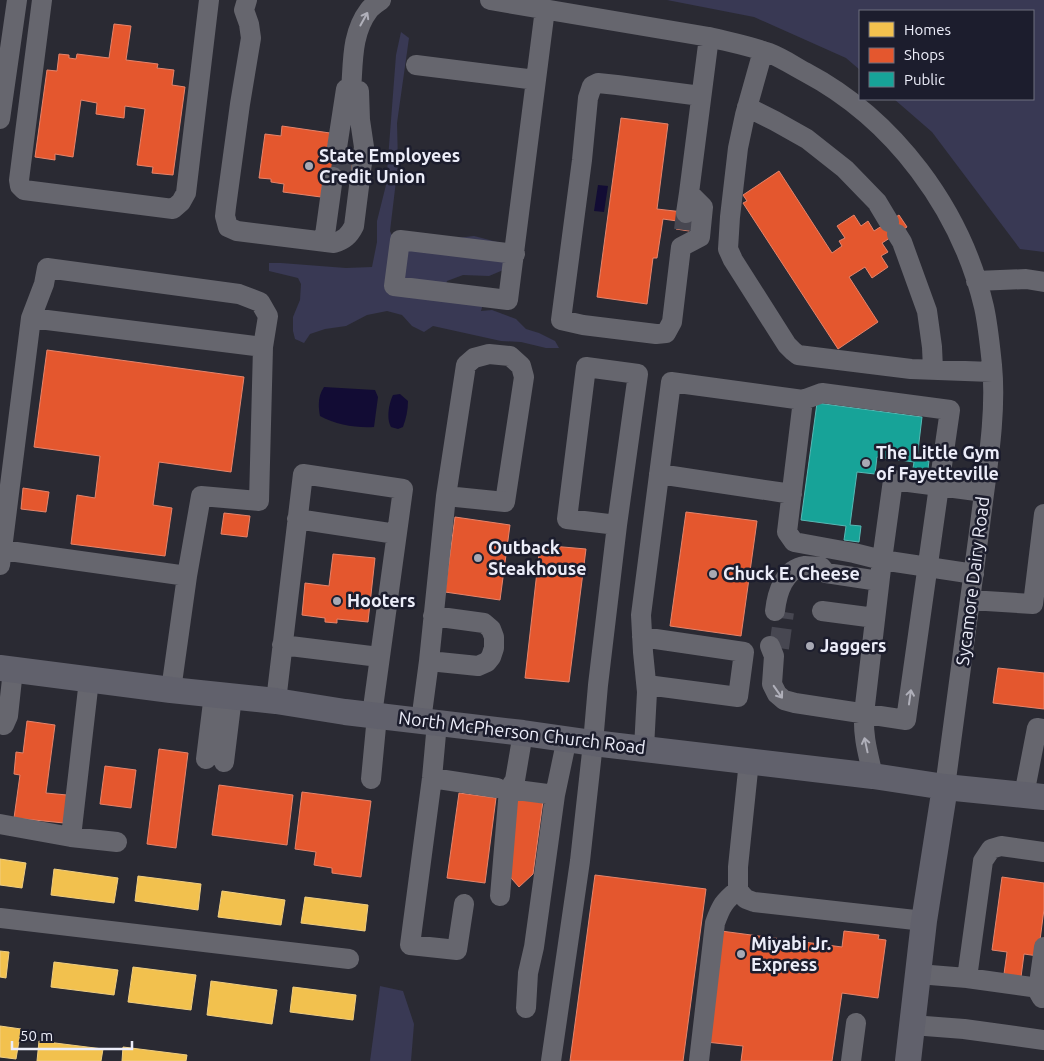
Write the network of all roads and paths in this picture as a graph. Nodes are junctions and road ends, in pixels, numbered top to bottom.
1 (16, 0) edge
2 (42, 0) edge
3 (209, 0) edge
4 (247, 0) edge
5 (381, 0) edge
6 (490, 0) edge
7 (545, 9) junction
8 (709, 37) junction
9 (762, 52) junction
10 (416, 65) dead end
11 (536, 80) junction
12 (349, 89) junction
13 (701, 96) junction
14 (747, 107) junction
15 (0, 119) edge
16 (340, 154) tunnel mouth
17 (336, 178) tunnel mouth
18 (689, 193) junction
19 (684, 230) junction
20 (327, 242) junction
21 (515, 254) junction
22 (976, 281) junction
23 (1044, 282) edge
24 (31, 318) junction
25 (263, 347) junction
26 (933, 370) junction
27 (992, 372) junction
28 (803, 400) junction
29 (659, 474) junction
30 (939, 486) junction
31 (984, 492) junction
32 (792, 494) junction
33 (446, 496) junction
34 (1044, 514) edge
35 (297, 519) junction
36 (617, 525) junction
37 (396, 534) junction
38 (1, 557) edge
39 (882, 560) junction
40 (927, 568) junction
41 (974, 574) junction
42 (187, 576) junction
43 (879, 581) junction
44 (970, 600) junction
45 (1038, 605) edge
46 (822, 610) dead end
47 (779, 611) tunnel mouth
48 (433, 616) junction
49 (875, 618) junction
50 (642, 637) junction
51 (282, 645) junction
52 (774, 650) tunnel mouth
53 (379, 657) junction
54 (429, 661) junction
55 (7, 669) edge
56 (89, 680) junction
57 (647, 685) junction
58 (171, 690) junction
59 (223, 695) junction
60 (276, 701) junction
61 (864, 714) junction
62 (374, 715) junction
63 (429, 722) junction
64 (4, 725) dead end
65 (1044, 729) edge
66 (523, 733) junction
67 (567, 738) junction
68 (593, 743) junction
69 (644, 748) junction
70 (749, 760) junction
71 (215, 761) dead end
72 (874, 776) junction
73 (432, 778) junction
74 (371, 779) dead end
75 (945, 787) junction
76 (503, 789) junction
77 (556, 795) junction
78 (1034, 796) edge
79 (0, 824) edge
80 (71, 837) junction
81 (117, 842) dead end
82 (1044, 852) edge
83 (738, 890) junction
84 (500, 896) dead end
85 (464, 904) dead end
86 (0, 918) edge
87 (924, 921) junction
88 (1044, 947) edge
89 (349, 959) dead end
90 (918, 974) junction
91 (967, 978) junction
92 (1041, 994) edge
93 (526, 1008) dead end
94 (856, 1023) dead end
95 (912, 1025) junction
96 (1044, 1040) edge
97 (551, 1061) edge
98 (699, 1061) edge
99 (851, 1061) edge
100 (908, 1061) edge

1 - 15 street
2 - 3 street
4 - 20 street
12 -> 5 street
6 - 7 street, Sycamore Dairy Road
7 - 8 street, Sycamore Dairy Road
7 - 11 street
8 - 9 street, Sycamore Dairy Road
8 - 13 street
9 - 14 street
9 - 22 street, Sycamore Dairy Road
10 - 11 street
11 - 21 street
12 - 16 street
12 - 20 street
13 - 18 street
13 - 19 street
14 - 26 street
14 - 26 street
17 - 20 street
18 - 19 street
18 - 19 street
21 - 21 street
22 - 23 street
22 - 27 street, Sycamore Dairy Road
24 - 25 street
24 - 25 street
24 - 38 street
25 - 42 street
26 - 27 street
27 - 31 street, Sycamore Dairy Road
28 - 29 street
28 - 30 street
28 - 32 street
29 - 32 street
29 - 50 street
30 - 31 street
30 - 39 street
30 - 40 street
31 - 41 street, Sycamore Dairy Road
32 - 39 street
33 - 33 street
33 - 48 street
34 - 45 street
35 - 37 street
35 - 37 street
35 - 51 street
36 - 36 street
36 - 68 street
37 - 53 street
38 - 42 street
39 - 40 street
39 - 43 street
40 - 41 street
61 -> 40 street
41 - 44 street, Sycamore Dairy Road
42 - 58 street
43 - 47 street
43 - 49 street
44 - 45 street
44 - 75 street, Sycamore Dairy Road
46 - 49 street
48 - 54 street
48 - 54 street
49 - 61 street
50 - 57 street
50 - 57 street
51 - 53 street
51 - 60 street
52 -> 61 street
53 - 62 street
54 - 63 street
55 - 56 main road, North McPherson Church Road
55 - 64 street
56 - 58 main road, North McPherson Church Road
56 - 80 street
57 - 69 street
58 - 59 main road, North McPherson Church Road
59 - 60 main road, North McPherson Church Road
59 - 71 street
60 - 62 main road, North McPherson Church Road
72 -> 61 street
62 - 63 main road, North McPherson Church Road
62 - 74 street
63 - 66 main road, North McPherson Church Road
63 - 73 street
65 - 78 street
66 - 67 main road, North McPherson Church Road
66 - 76 street
67 - 68 main road, North McPherson Church Road
67 - 77 street
68 - 69 main road, North McPherson Church Road
68 - 97 street
69 - 70 main road, North McPherson Church Road
70 - 72 main road, North McPherson Church Road
70 - 83 street
72 - 75 main road, North McPherson Church Road
73 - 76 street
73 - 85 street
75 - 78 main road, North McPherson Church Road
75 - 87 main road, Sycamore Dairy Road
76 - 77 street
76 - 84 street
77 - 93 street
79 - 80 street
80 - 81 street
82 - 91 street
83 - 87 street
83 - 98 street
86 - 89 street
87 - 90 main road, Sycamore Dairy Road
88 - 92 street
90 - 91 street
90 - 95 main road, Sycamore Dairy Road
91 - 92 street
94 - 99 street
95 - 96 street
95 - 100 main road, Sycamore Dairy Road

